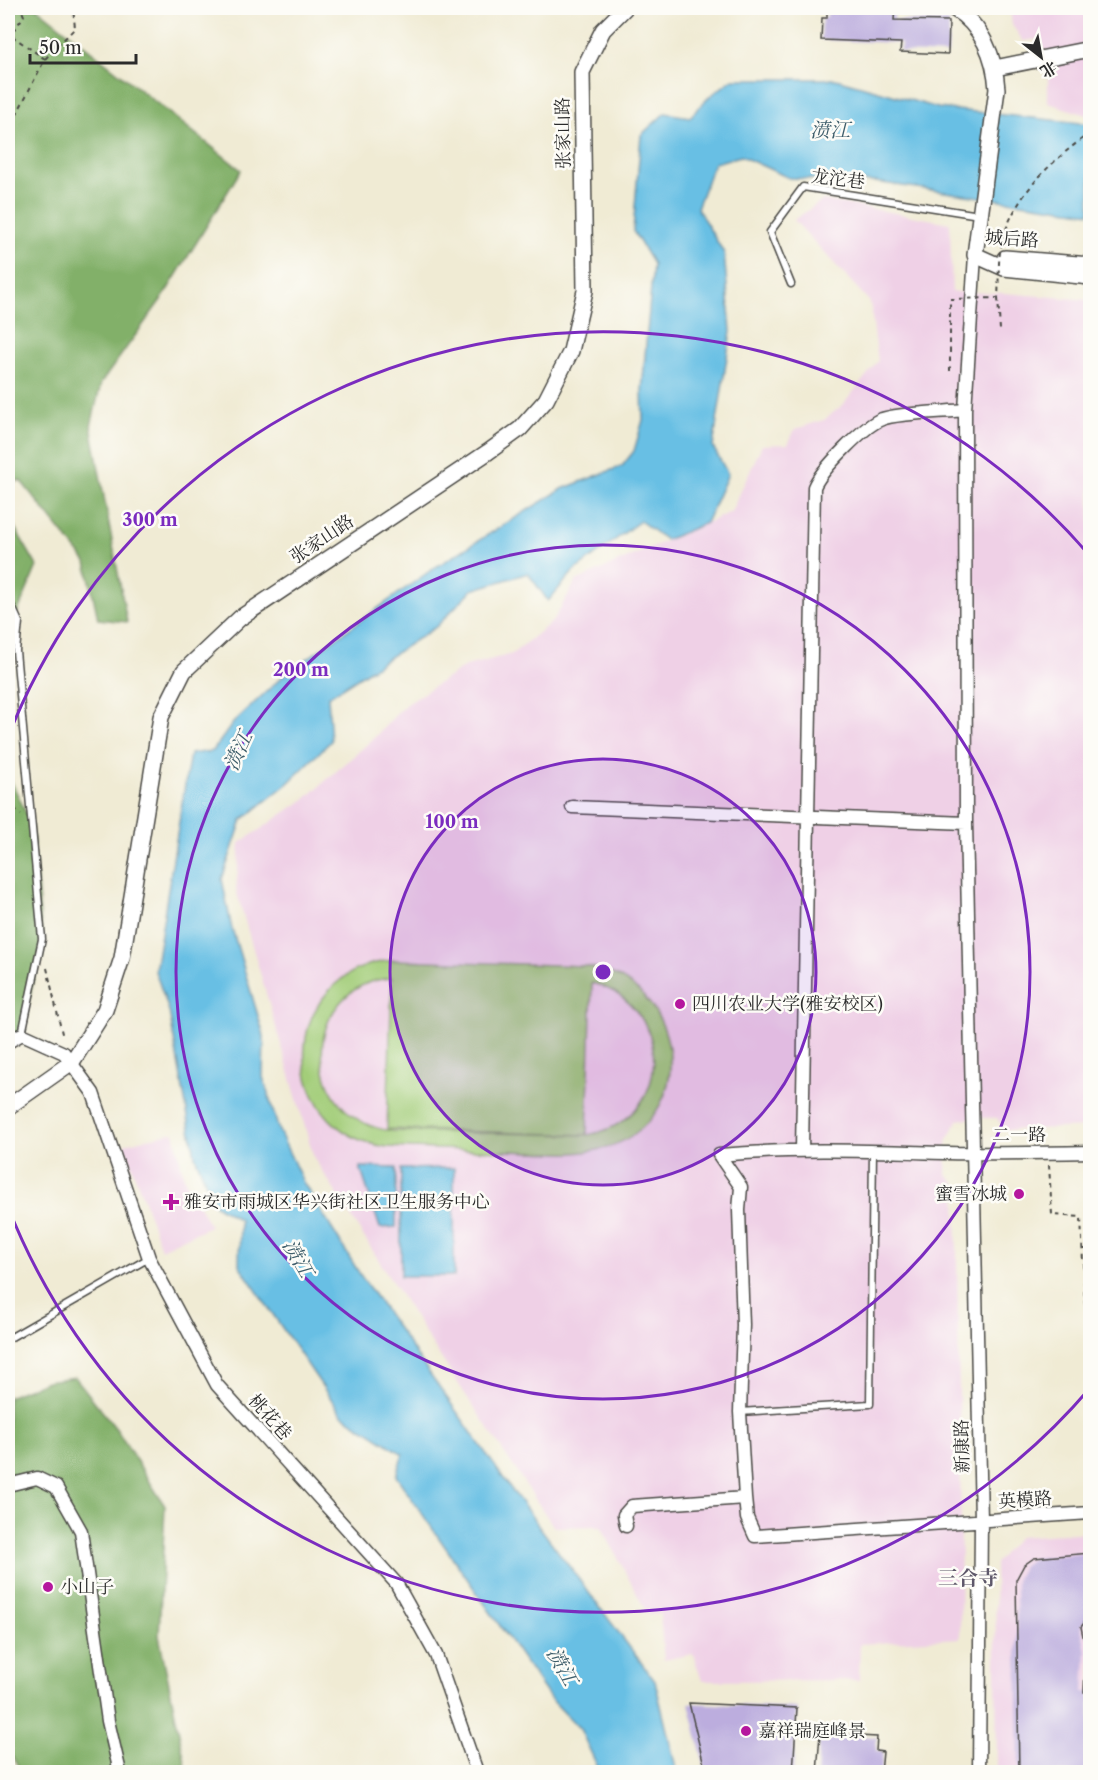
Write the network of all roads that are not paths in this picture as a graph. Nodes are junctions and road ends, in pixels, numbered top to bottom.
1 (625, 8) edge
2 (953, 8) edge
3 (1090, 49) edge
4 (995, 68) junction
5 (979, 215) junction
6 (975, 255) junction
7 (1090, 265) edge
8 (1090, 278) edge
9 (791, 284) dead end
10 (965, 410) junction
11 (8, 598) edge
12 (572, 807) dead end
13 (810, 817) junction
14 (966, 822) junction
15 (22, 1034) junction
16 (8, 1042) edge
17 (68, 1057) junction
18 (8, 1107) edge
19 (873, 1149) junction
20 (802, 1150) junction
21 (1090, 1152) edge
22 (974, 1153) junction
23 (149, 1258) junction
24 (8, 1339) edge
25 (740, 1412) junction
26 (8, 1485) edge
27 (745, 1498) junction
28 (1090, 1513) edge
29 (981, 1520) junction
30 (626, 1526) dead end
31 (120, 1773) edge
32 (477, 1773) edge
33 (980, 1773) edge

1 - 17 street, 张家山路
2 - 4 street
3 - 4 street
4 - 5 street
5 - 6 street
5 - 9 lane, 龙沱巷
6 - 7 street, 城后路
6 - 8 street, 城后路
6 - 10 street, 新康路
10 - 13 street
10 - 14 street, 新康路
11 - 15 lane
12 - 13 street
13 - 14 street
13 - 20 street
14 - 22 street, 新康路
15 - 16 street
15 - 17 street
17 - 18 street, 张家山路
17 - 23 street, 桃花巷
19 - 20 street, 二一路
19 - 22 street, 二一路
19 - 25 lane
20 - 25 street, 二一路
21 - 22 street, 二一路
22 - 29 street, 新康路
23 - 24 lane
23 - 32 street, 桃花巷
25 - 27 street
26 - 31 street
27 - 29 street, 英模路
27 - 30 street
28 - 29 street, 英模路
29 - 33 street, 新康路

